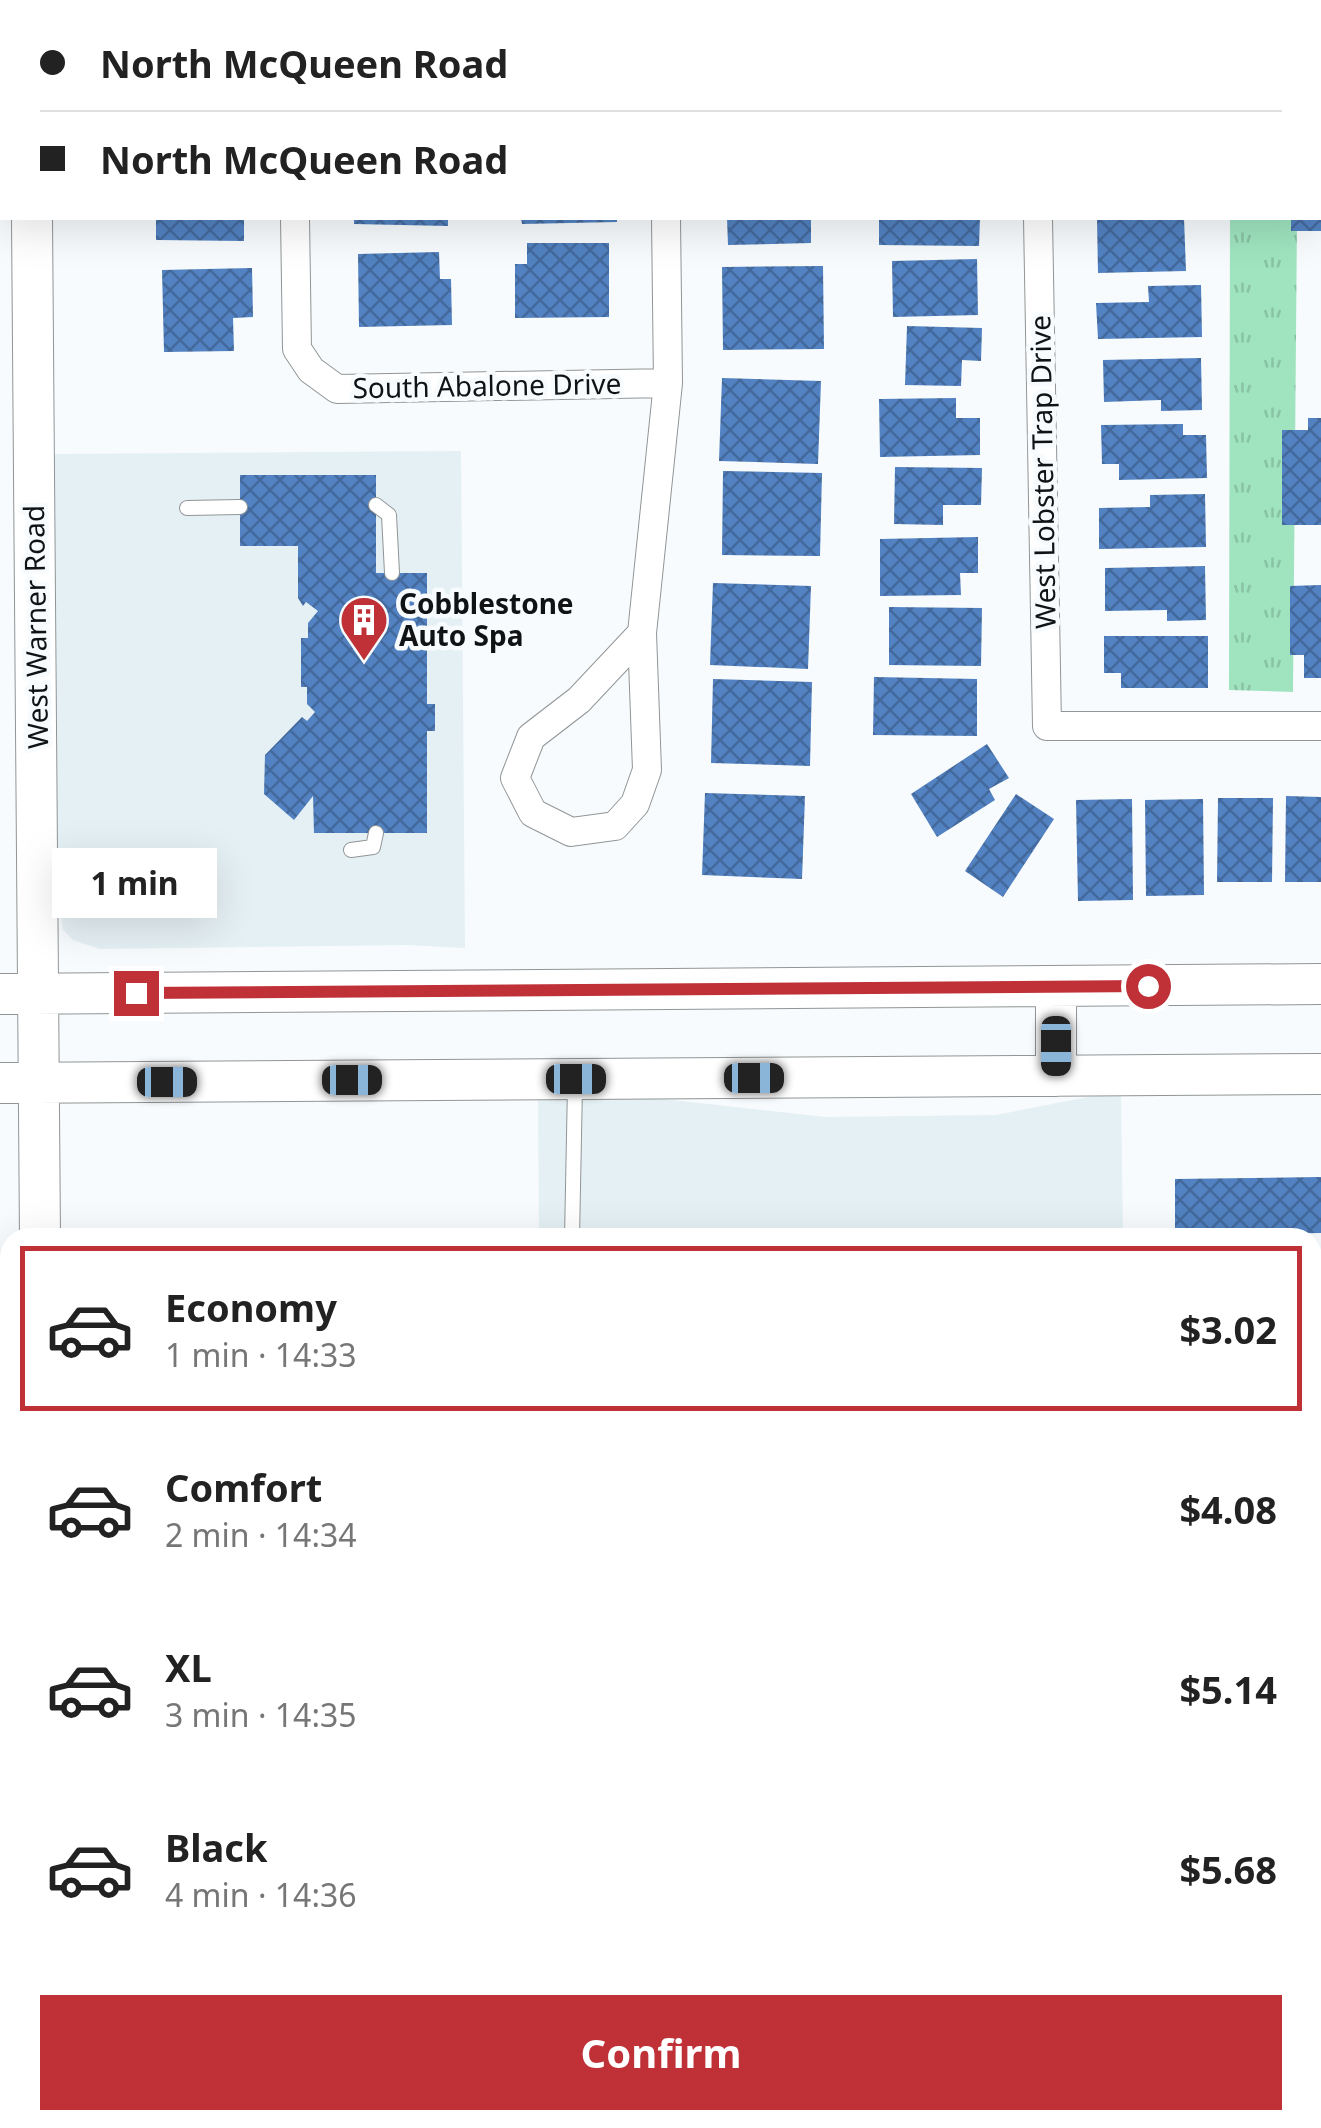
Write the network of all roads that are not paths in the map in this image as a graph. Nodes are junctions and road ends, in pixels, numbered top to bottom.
1 (32, 220) edge
2 (295, 220) edge
3 (666, 220) edge
4 (1038, 220) edge
5 (668, 383) junction
6 (376, 505) dead end
7 (240, 507) dead end
8 (187, 508) dead end
9 (392, 573) dead end
10 (642, 633) junction
11 (1321, 726) edge
12 (376, 832) dead end
13 (352, 850) dead end
14 (1321, 984) edge
15 (1056, 986) junction
16 (20, 995) edge
17 (1321, 1074) edge
18 (1056, 1076) junction
19 (576, 1079) junction
20 (20, 1083) edge
21 (39, 1228) edge
22 (572, 1228) edge

1 - 16 main road, West Warner Road
2 - 5 street, South Abalone Drive
3 - 5 street
4 - 11 street, West Lobster Trap Drive
5 - 10 street
6 - 9 lane
7 - 8 lane
10 - 10 street
12 - 13 lane
14 - 15 main road
15 - 16 main road
15 - 18 main road
16 - 20 main road, West Warner Road
17 - 18 main road
18 - 19 main road
19 - 20 main road
19 - 22 lane
20 - 21 main road, West Warner Road

